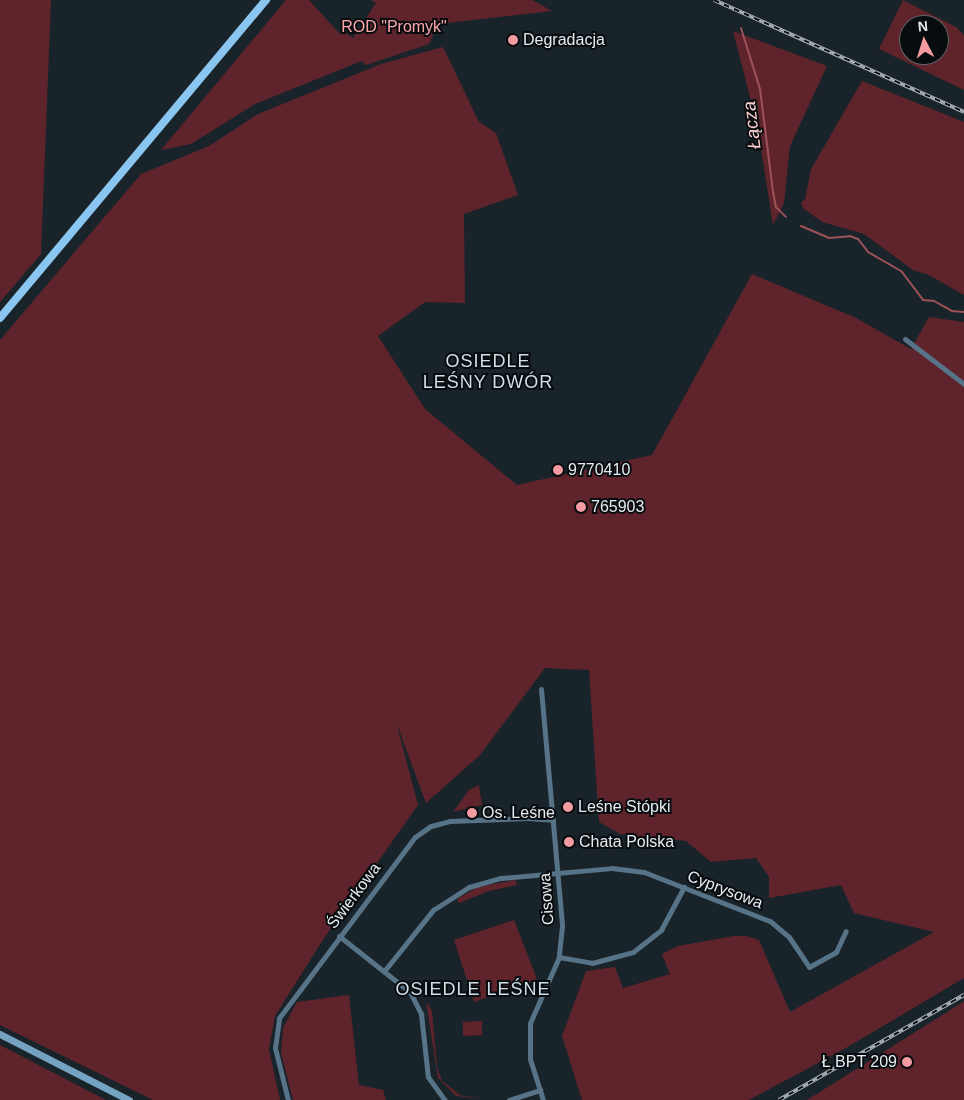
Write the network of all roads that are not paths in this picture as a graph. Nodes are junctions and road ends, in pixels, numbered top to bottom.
1 (266, 0) edge
2 (0, 318) edge
3 (905, 339) dead end
4 (964, 384) edge
5 (541, 689) dead end
6 (553, 820) junction
7 (558, 873) junction
8 (684, 887) junction
9 (846, 931) dead end
10 (339, 936) junction
11 (559, 957) junction
12 (385, 970) junction
13 (0, 1034) edge
14 (540, 1090) junction
15 (129, 1100) edge
16 (288, 1100) edge
17 (445, 1100) edge
18 (509, 1100) edge
19 (543, 1100) edge

1 - 2 main road
3 - 4 street
5 - 6 street, Cisowa
6 - 7 street, Cisowa
6 - 10 street, Świerkowa
7 - 8 street, Cyprysowa
7 - 11 street, Cisowa
7 - 12 street, Cyprysowa
8 - 9 street, Cyprysowa
8 - 11 street
10 - 12 street
10 - 16 street, Świerkowa
11 - 14 street, Cisowa
12 - 17 street
13 - 15 main road
14 - 18 street
14 - 19 street, Cisowa

